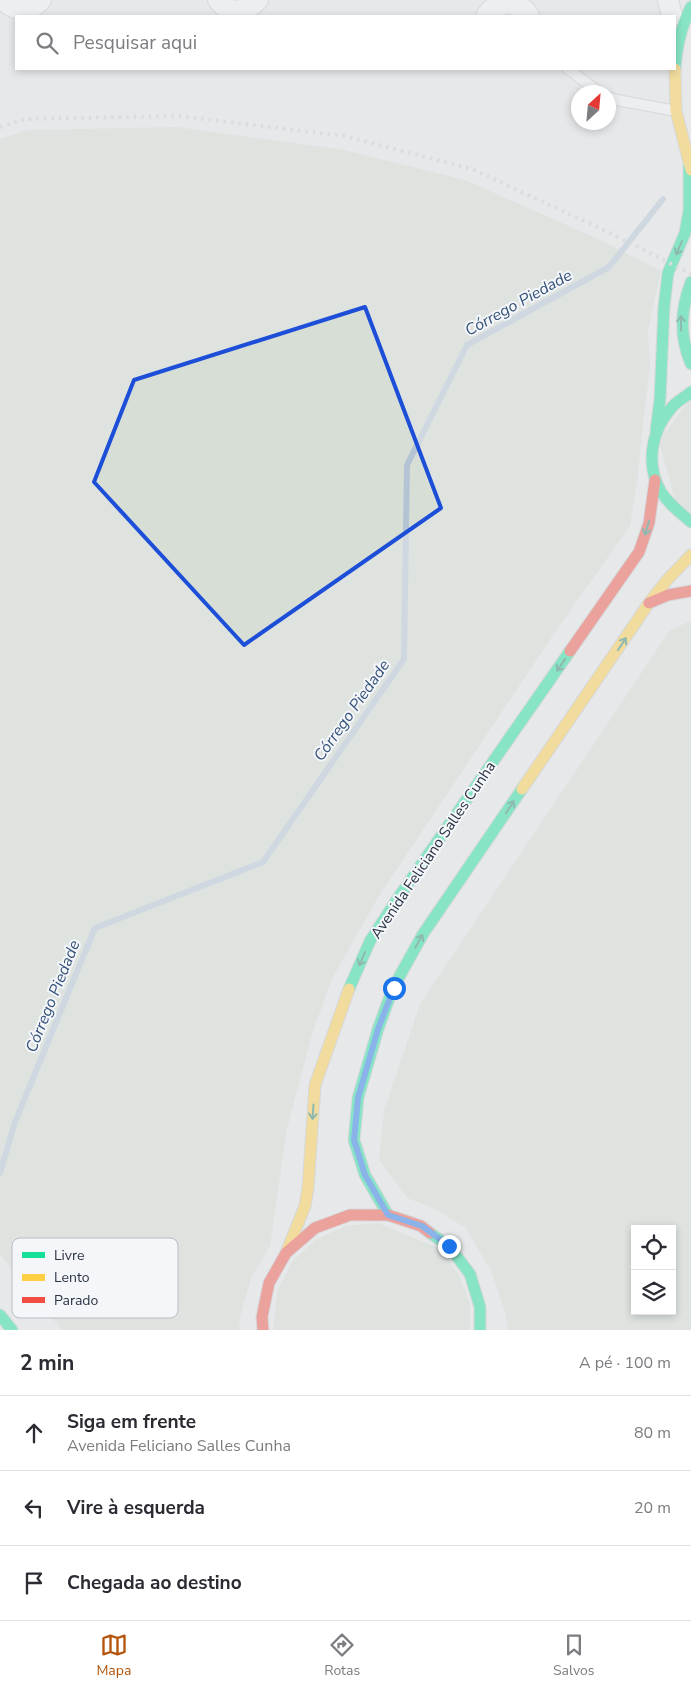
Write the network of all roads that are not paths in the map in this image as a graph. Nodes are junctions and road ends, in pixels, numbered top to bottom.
1 (3, 0) edge
2 (40, 0) edge
3 (218, 0) edge
4 (258, 0) edge
5 (668, 0) edge
6 (507, 1) edge
7 (691, 7) edge
8 (487, 15) edge
9 (528, 15) edge
10 (672, 15) edge
11 (676, 34) edge
12 (569, 70) edge
13 (675, 70) edge
14 (590, 85) edge
15 (616, 100) edge
16 (676, 111) junction
17 (690, 168) edge
18 (691, 282) edge
19 (691, 364) edge
20 (691, 392) edge
21 (656, 430) junction
22 (655, 480) junction
23 (691, 522) edge
24 (691, 556) edge
25 (691, 591) edge
26 (649, 603) junction
27 (388, 1215) junction
28 (286, 1253) junction
29 (0, 1315) edge
30 (12, 1330) edge
31 (263, 1330) edge
32 (480, 1330) edge

1 - 2 street
3 - 4 street
5 - 10 street
6 - 8 street
6 - 9 street
7 - 11 main road
12 - 14 lane
13 - 16 main road
15 - 16 lane
16 - 17 main road
17 -> 21 main road
19 -> 18 main road
20 - 21 main road
21 - 22 main road
22 - 23 main road
22 -> 28 main road, Avenida Feliciano Salles Cunha
24 - 26 main road
25 - 26 main road
27 -> 26 main road
27 - 28 main road
27 - 32 main road
28 - 31 main road
29 - 30 main road

